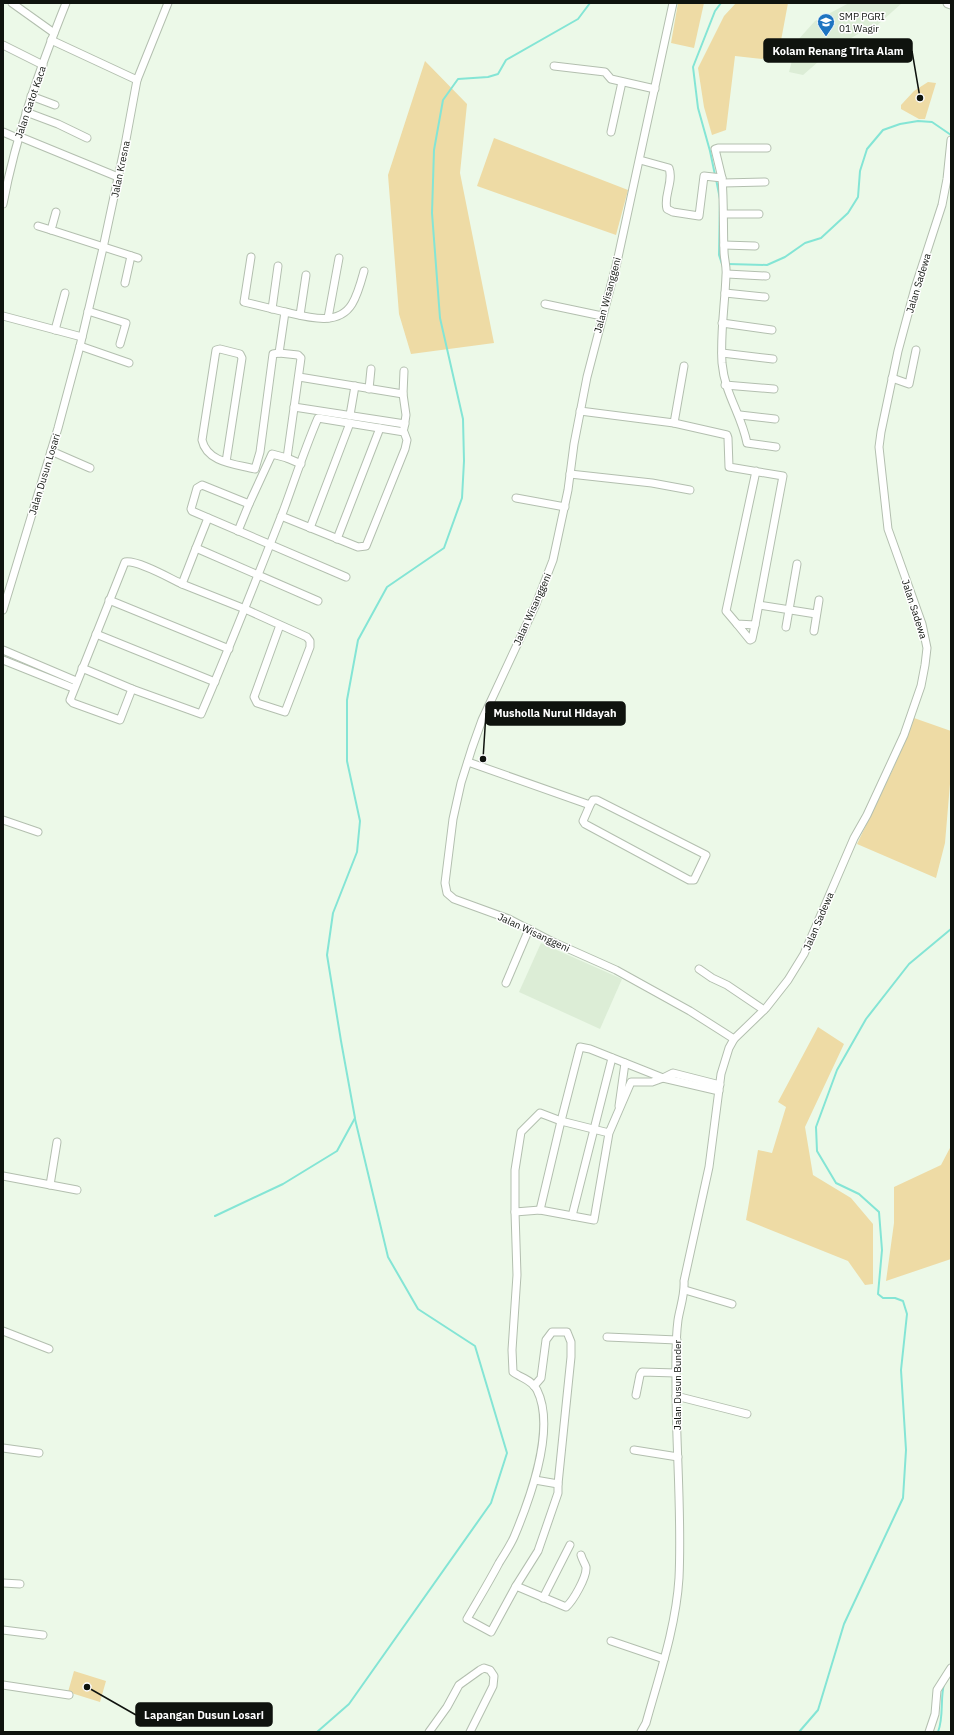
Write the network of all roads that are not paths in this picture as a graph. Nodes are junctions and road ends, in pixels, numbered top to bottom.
1 (12, 3) edge
2 (66, 3) edge
3 (168, 3) edge
4 (673, 3) edge
5 (948, 3) edge
6 (951, 4) edge
7 (53, 37) junction
8 (3, 45) edge
9 (42, 65) junction
10 (554, 66) dead end
11 (137, 80) junction
12 (622, 82) junction
13 (655, 89) junction
14 (31, 96) junction
15 (55, 105) dead end
16 (26, 112) junction
17 (3, 132) edge
18 (611, 132) dead end
19 (18, 137) junction
20 (87, 138) dead end
21 (951, 141) edge
22 (767, 148) dead end
23 (640, 160) junction
24 (118, 178) junction
25 (721, 180) junction
26 (765, 182) dead end
27 (3, 204) edge
28 (56, 212) dead end
29 (724, 214) junction
30 (760, 214) dead end
31 (38, 226) dead end
32 (51, 230) junction
33 (724, 246) junction
34 (755, 246) dead end
35 (103, 248) junction
36 (251, 257) dead end
37 (338, 258) dead end
38 (278, 266) dead end
39 (364, 271) dead end
40 (726, 271) junction
41 (306, 275) dead end
42 (766, 276) dead end
43 (125, 283) dead end
44 (725, 292) junction
45 (65, 293) dead end
46 (765, 297) dead end
47 (545, 304) dead end
48 (272, 309) junction
49 (88, 311) junction
50 (285, 312) junction
51 (300, 315) junction
52 (3, 316) edge
53 (602, 316) junction
54 (328, 318) junction
55 (722, 323) junction
56 (55, 330) junction
57 (772, 330) dead end
58 (82, 337) junction
59 (120, 344) dead end
60 (80, 346) junction
61 (916, 350) dead end
62 (278, 353) junction
63 (722, 353) junction
64 (773, 359) dead end
65 (129, 363) dead end
66 (684, 366) dead end
67 (372, 369) dead end
68 (404, 371) dead end
69 (299, 377) junction
70 (892, 378) junction
71 (725, 385) junction
72 (355, 386) junction
73 (370, 389) junction
74 (774, 389) dead end
75 (403, 394) junction
76 (294, 407) junction
77 (580, 411) junction
78 (740, 415) junction
79 (350, 419) junction
80 (774, 419) dead end
81 (674, 423) junction
82 (405, 424) junction
83 (380, 428) junction
84 (404, 432) junction
85 (776, 447) dead end
86 (51, 451) junction
87 (260, 452) junction
88 (272, 454) junction
89 (288, 458) junction
90 (226, 462) junction
91 (301, 464) junction
92 (90, 468) dead end
93 (255, 469) junction
94 (263, 472) junction
95 (756, 472) junction
96 (570, 474) junction
97 (690, 490) dead end
98 (516, 498) dead end
99 (249, 504) junction
100 (565, 506) junction
101 (281, 516) junction
102 (208, 518) junction
103 (310, 528) junction
104 (238, 531) junction
105 (337, 540) junction
106 (269, 546) junction
107 (196, 548) junction
108 (797, 564) dead end
109 (258, 575) junction
110 (346, 577) dead end
111 (182, 584) junction
112 (109, 600) junction
113 (318, 600) dead end
114 (819, 600) dead end
115 (759, 605) junction
116 (245, 609) junction
117 (3, 610) edge
118 (788, 610) junction
119 (816, 614) junction
120 (737, 624) junction
121 (280, 625) junction
122 (755, 625) junction
123 (786, 627) dead end
124 (814, 631) dead end
125 (96, 634) junction
126 (229, 649) junction
127 (3, 650) edge
128 (3, 660) edge
129 (82, 668) junction
130 (76, 681) junction
131 (215, 682) junction
132 (73, 688) junction
133 (132, 688) junction
134 (468, 762) junction
135 (590, 805) junction
136 (3, 820) edge
137 (38, 832) dead end
138 (529, 929) junction
139 (699, 969) dead end
140 (506, 983) dead end
141 (764, 1010) junction
142 (734, 1039) junction
143 (612, 1058) junction
144 (625, 1063) junction
145 (664, 1078) junction
146 (631, 1082) junction
147 (620, 1087) junction
148 (719, 1088) junction
149 (618, 1113) junction
150 (561, 1121) junction
151 (594, 1129) junction
152 (609, 1133) junction
153 (57, 1142) dead end
154 (3, 1176) edge
155 (50, 1184) junction
156 (77, 1190) dead end
157 (540, 1210) junction
158 (515, 1212) junction
159 (572, 1216) junction
160 (685, 1290) junction
161 (732, 1304) dead end
162 (3, 1331) edge
163 (607, 1338) dead end
164 (677, 1340) junction
165 (48, 1349) dead end
166 (676, 1374) junction
167 (534, 1386) junction
168 (636, 1395) dead end
169 (676, 1396) junction
170 (747, 1414) dead end
171 (3, 1448) edge
172 (634, 1450) dead end
173 (39, 1454) dead end
174 (678, 1457) junction
175 (535, 1480) junction
176 (558, 1484) junction
177 (570, 1545) dead end
178 (581, 1555) dead end
179 (3, 1583) edge
180 (20, 1584) dead end
181 (516, 1586) junction
182 (543, 1598) junction
183 (3, 1630) edge
184 (43, 1635) dead end
185 (611, 1642) dead end
186 (664, 1659) junction
187 (951, 1668) edge
188 (3, 1685) edge
189 (69, 1696) dead end
190 (473, 1731) edge
191 (429, 1732) edge
192 (641, 1732) edge
193 (929, 1732) edge

1 - 7 street
2 - 7 street, Jalan Gatot Kaca
3 - 11 street, Jalan Kresna
4 - 13 street, Jalan Wisanggeni
5 - 6 main road
7 - 9 street, Jalan Gatot Kaca
7 - 11 street
8 - 9 street
9 - 14 street, Jalan Gatot Kaca
10 - 12 street
11 - 24 street, Jalan Kresna
12 - 13 street
12 - 18 street
13 - 23 street, Jalan Wisanggeni
14 - 15 street
14 - 16 street, Jalan Gatot Kaca
16 - 19 street, Jalan Gatot Kaca
16 - 20 street
17 - 19 street
19 - 24 street
19 - 27 street, Jalan Gatot Kaca
21 - 70 street, Jalan Sadewa
22 - 25 street
23 - 25 street
23 - 53 street, Jalan Wisanggeni
24 - 35 street, Jalan Kresna
25 - 26 street
25 - 29 street
28 - 32 street
29 - 30 street
29 - 33 street
31 - 32 street
32 - 35 street
33 - 34 street
33 - 40 street
35 - 43 street
35 - 49 street, Jalan Kresna
36 - 48 street
37 - 54 street
38 - 48 street
39 - 54 street
40 - 42 street
40 - 44 street
41 - 51 street
44 - 46 street
44 - 55 street
45 - 56 street
47 - 53 street
48 - 50 street
49 - 58 street, Jalan Kresna
49 - 59 street
50 - 51 street
50 - 62 street
51 - 54 street
52 - 56 street
53 - 77 street, Jalan Wisanggeni
55 - 57 street
55 - 63 street
56 - 58 street
58 - 60 street, Jalan Dusun Losari
60 - 65 street
60 - 86 street, Jalan Dusun Losari
61 - 70 street
62 - 69 street
62 - 87 street
63 - 64 street
63 - 71 street
66 - 81 street
67 - 73 street
68 - 75 street
69 - 72 street
69 - 76 street
70 - 141 street, Jalan Sadewa
71 - 74 street
71 - 78 street
72 - 73 street
72 - 79 street
73 - 75 street
75 - 82 street
76 - 79 street
76 - 89 street
77 - 81 street
77 - 96 street, Jalan Wisanggeni
78 - 80 street
78 - 85 street
79 - 82 street
79 - 83 street
79 - 91 street
79 - 103 street
81 - 95 street
82 - 84 street
83 - 84 street
83 - 105 street
84 - 105 street
86 - 92 street
86 - 117 street, Jalan Dusun Losari
87 - 88 street
87 - 93 street
88 - 89 street
88 - 94 street
89 - 91 street
90 - 90 street
90 - 93 street
91 - 101 street
93 - 94 street
94 - 99 street
95 - 115 street
95 - 120 street
96 - 97 street
96 - 100 street, Jalan Wisanggeni
98 - 100 street
99 - 102 street
99 - 104 street
100 - 134 street, Jalan Wisanggeni
101 - 103 street
101 - 106 street
102 - 104 street
102 - 107 street
103 - 105 street
104 - 106 street
106 - 109 street
106 - 110 street
107 - 109 street
107 - 111 street
108 - 118 street
109 - 113 street
109 - 116 street
111 - 112 street
111 - 116 street
112 - 125 street
112 - 126 street
114 - 119 street
115 - 118 street
115 - 122 street
116 - 121 street
116 - 126 street
118 - 119 street
118 - 123 street
119 - 124 street
120 - 122 street
120 - 122 street
121 - 121 street
125 - 129 street
125 - 131 street
126 - 131 street
127 - 130 street
128 - 132 street
129 - 130 street
129 - 133 street
130 - 132 street
131 - 133 street
132 - 133 street
134 - 135 street
134 - 138 street, Jalan Wisanggeni
135 - 135 street
136 - 137 street
138 - 140 street
138 - 142 street, Jalan Wisanggeni
139 - 141 street
141 - 142 street, Jalan Sadewa
142 - 148 street, Jalan Dusun Bunder
143 - 144 street
143 - 150 street
143 - 151 street
144 - 145 street
144 - 147 street
145 - 146 street
145 - 148 street
146 - 147 street
146 - 149 street
147 - 149 street
148 - 160 street, Jalan Dusun Bunder
149 - 152 street
150 - 151 street
150 - 157 street
150 - 158 street
151 - 152 street
151 - 159 street
152 - 159 street
153 - 155 street
154 - 155 street
155 - 156 street
157 - 158 street
157 - 159 street
158 - 167 street
160 - 161 street
160 - 164 street, Jalan Dusun Bunder
162 - 165 street
163 - 164 street
164 - 166 street, Jalan Dusun Bunder
166 - 168 street
166 - 169 street, Jalan Dusun Bunder
167 - 175 street
167 - 176 street
169 - 170 street
169 - 174 street, Jalan Dusun Bunder
171 - 173 street
172 - 174 street
174 - 186 street, Jalan Dusun Bunder
175 - 176 street
175 - 181 street
176 - 181 street
177 - 182 street
178 - 182 street
179 - 180 street
181 - 182 street
183 - 184 street
185 - 186 street
186 - 192 street, Jalan Dusun Bunder
187 - 193 street
188 - 189 street
190 - 191 street

